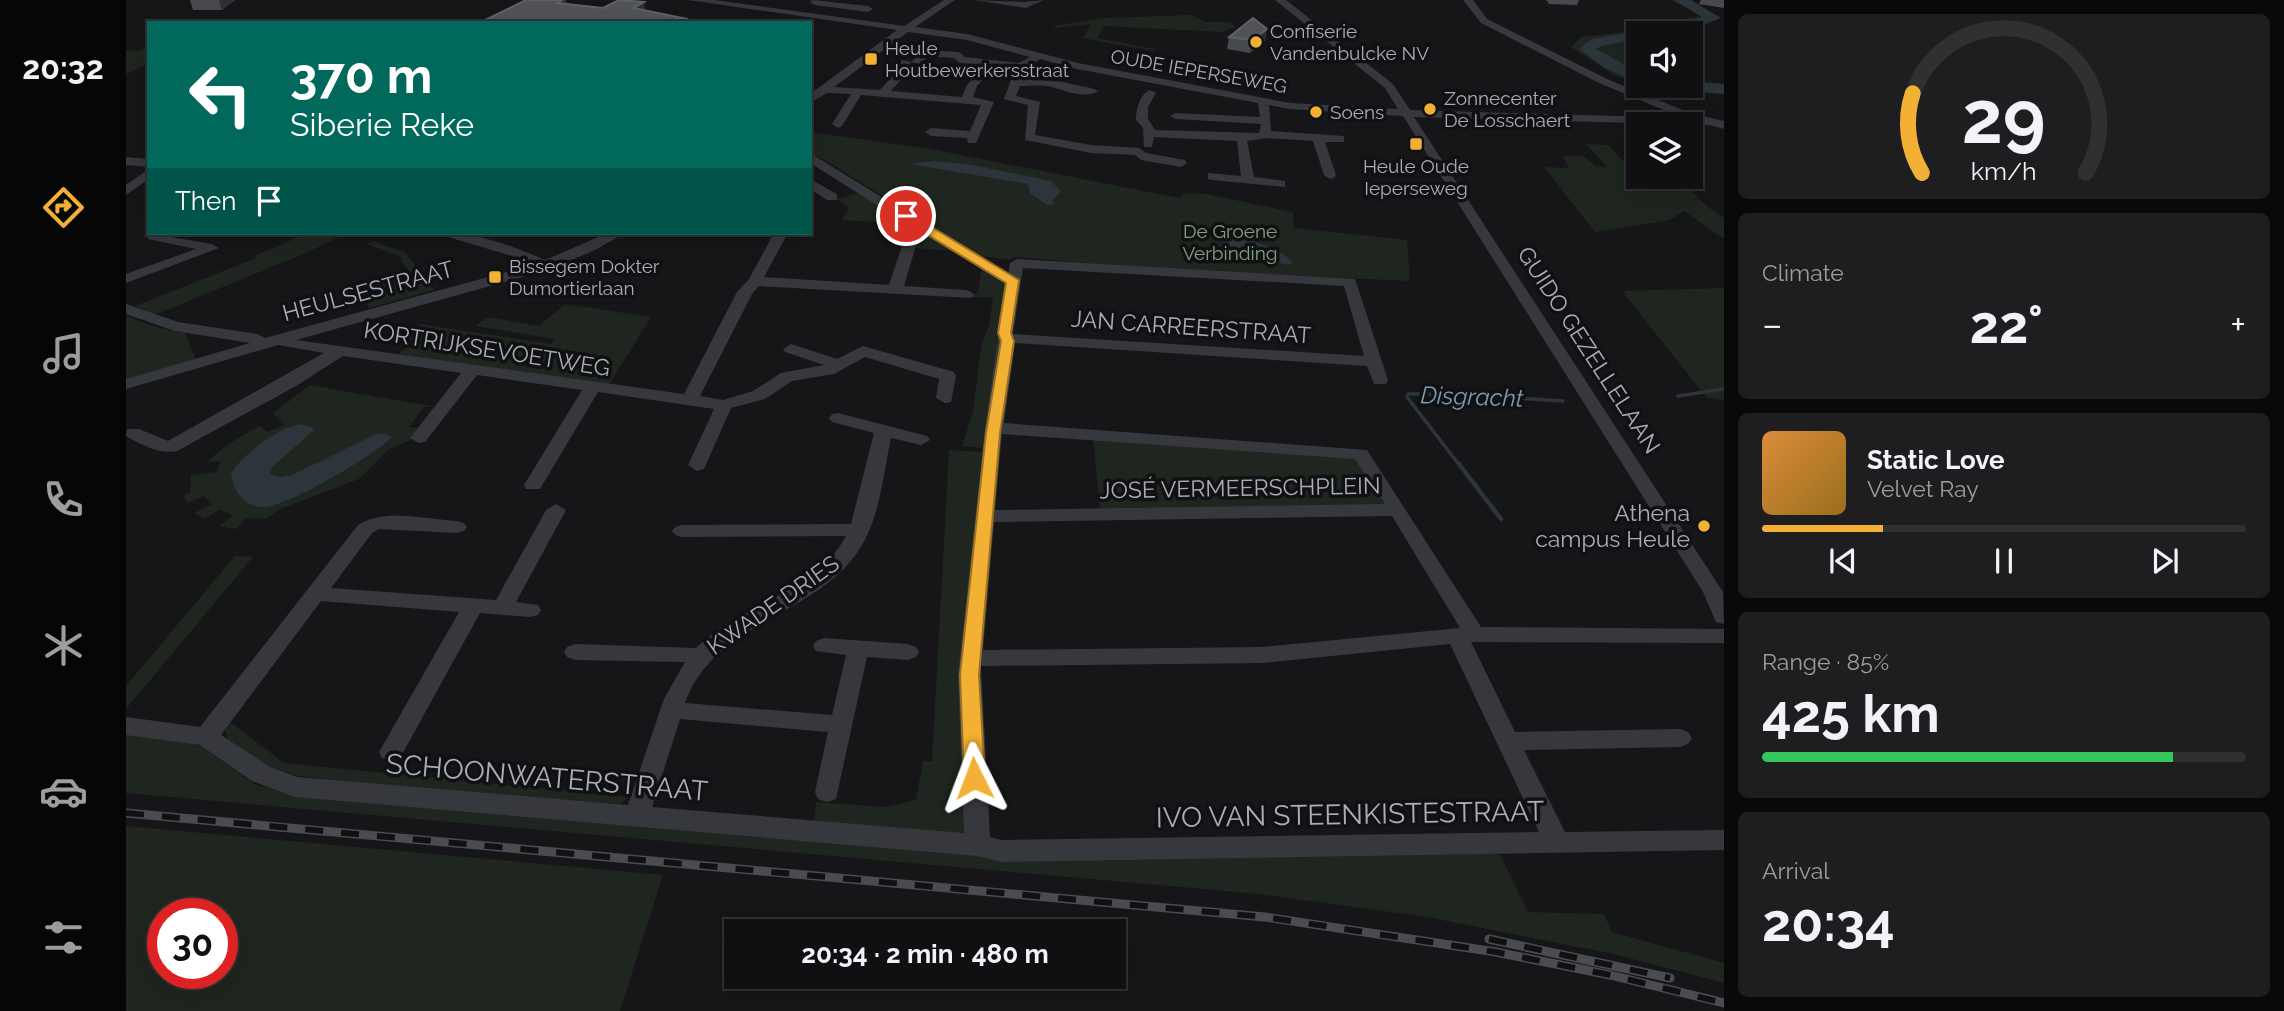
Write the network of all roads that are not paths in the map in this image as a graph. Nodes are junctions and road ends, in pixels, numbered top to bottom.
1 (693, 0) edge
2 (950, 0) edge
3 (978, 0) edge
4 (1039, 0) edge
5 (1280, 0) edge
6 (1468, 0) edge
7 (817, 1) edge
8 (869, 9) dead end
9 (793, 15) junction
10 (908, 30) junction
11 (1038, 56) junction
12 (1021, 66) junction
13 (980, 77) dead end
14 (1016, 82) junction
15 (824, 89) junction
16 (1092, 91) dead end
17 (858, 92) junction
18 (1150, 93) dead end
19 (882, 94) junction
20 (812, 98) edge
21 (966, 101) junction
22 (1263, 102) junction
23 (1407, 113) junction
24 (1176, 116) dead end
25 (1266, 121) junction
26 (1706, 122) junction
27 (838, 124) dead end
28 (1724, 125) edge
29 (931, 132) dead end
30 (1149, 133) junction
31 (1265, 134) junction
32 (1318, 137) junction
33 (1340, 139) dead end
34 (1242, 140) junction
35 (1139, 152) junction
36 (812, 158) edge
37 (1181, 163) dead end
38 (147, 175) edge
39 (1330, 175) dead end
40 (1212, 176) dead end
41 (1248, 179) junction
42 (812, 184) edge
43 (1280, 184) dead end
44 (126, 191) edge
45 (832, 197) dead end
46 (914, 230) dead end
47 (614, 235) edge
48 (780, 235) edge
49 (153, 236) dead end
50 (477, 236) edge
51 (546, 266) junction
52 (1015, 271) junction
53 (126, 279) edge
54 (755, 281) junction
55 (895, 290) junction
56 (966, 295) dead end
57 (126, 309) edge
58 (280, 338) junction
59 (1006, 338) junction
60 (261, 344) junction
61 (791, 349) dead end
62 (341, 350) junction
63 (1373, 361) junction
64 (840, 365) junction
65 (472, 370) junction
66 (1380, 380) dead end
67 (126, 384) edge
68 (592, 388) junction
69 (946, 398) dead end
70 (689, 401) junction
71 (724, 405) junction
72 (838, 418) dead end
73 (994, 428) junction
74 (884, 430) junction
75 (133, 433) dead end
76 (419, 438) dead end
77 (921, 440) dead end
78 (697, 465) dead end
79 (533, 485) dead end
80 (556, 510) dead end
81 (1398, 510) junction
82 (985, 516) junction
83 (457, 527) dead end
84 (860, 530) junction
85 (682, 531) dead end
86 (317, 594) junction
87 (473, 606) junction
88 (502, 608) junction
89 (530, 610) dead end
90 (1724, 617) edge
91 (1466, 636) junction
92 (1724, 636) edge
93 (824, 646) dead end
94 (858, 649) junction
95 (575, 652) dead end
96 (908, 652) dead end
97 (701, 657) junction
98 (973, 658) junction
99 (672, 710) junction
100 (842, 724) junction
101 (126, 726) edge
102 (206, 737) junction
103 (1680, 738) dead end
104 (1509, 741) junction
105 (391, 752) dead end
106 (827, 792) dead end
107 (637, 816) junction
108 (1724, 840) edge
109 (1557, 843) junction
110 (977, 845) junction

1 - 9 street, OUDE IEPERSEWEG
2 - 10 street
3 - 4 street
5 - 23 street, GUIDO GEZELLELAAN
6 - 26 street
7 - 8 street
7 - 9 street
9 - 10 street, OUDE IEPERSEWEG
10 - 11 street, OUDE IEPERSEWEG
10 - 15 street
11 - 12 street
11 - 22 street, OUDE IEPERSEWEG
12 - 14 street
12 - 19 street
13 - 21 street
14 - 16 street
14 - 35 street
15 - 17 street
15 - 20 street
17 - 19 street
17 - 27 street
18 - 30 street
19 - 21 street
21 - 29 street
22 - 23 street, OUDE IEPERSEWEG
22 - 25 street
23 - 26 street, OUDE IEPERSEWEG
23 - 90 street, GUIDO GEZELLELAAN
24 - 25 street
25 - 31 street
26 - 28 street
30 - 34 street
30 - 35 street
31 - 32 street
31 - 34 street
32 - 33 street
32 - 39 street
34 - 41 street
35 - 37 street
36 - 52 street
38 - 44 street
40 - 41 street
41 - 43 street
42 - 45 street
46 - 55 street
47 - 51 street, HEULSESTRAAT
48 - 54 street
49 - 53 street
50 - 51 street
51 - 58 street, HEULSESTRAAT
52 - 59 street
52 - 63 street
54 - 55 street
54 - 70 street
55 - 56 street
57 - 60 street
58 - 60 street, HEULSESTRAAT
58 - 62 street, KORTRIJKSEVOETWEG
59 - 63 street, JAN CARREERSTRAAT
59 - 73 street
60 - 67 street, HEULSESTRAAT
61 - 64 street
62 - 65 street, KORTRIJKSEVOETWEG
62 - 75 street
63 - 66 street
64 - 69 street
64 - 71 street
65 - 68 street, KORTRIJKSEVOETWEG
65 - 76 street
68 - 70 street, KORTRIJKSEVOETWEG
68 - 79 street
70 - 71 street, KORTRIJKSEVOETWEG
71 - 78 street
72 - 74 street
73 - 81 street, JOSÉ VERMEERSCHPLEIN
73 - 82 street
74 - 77 street
74 - 84 street, KWADE DRIES
80 - 88 street
81 - 82 street, JOSÉ VERMEERSCHPLEIN
81 - 91 street
82 - 98 street
83 - 86 street
84 - 85 street
84 - 97 street, KWADE DRIES
86 - 87 street
86 - 102 street
87 - 88 street
87 - 105 street
88 - 89 street
91 - 92 street
91 - 98 street
91 - 104 street
93 - 94 street
94 - 96 street
94 - 100 street
95 - 97 street
97 - 99 street, KWADE DRIES
98 - 110 street
99 - 100 street
99 - 107 street, KWADE DRIES
100 - 106 street
101 - 102 street, SCHOONWATERSTRAAT
102 - 107 street, SCHOONWATERSTRAAT
103 - 104 street
104 - 109 street
107 - 110 street, SCHOONWATERSTRAAT
108 - 109 street, IVO VAN STEENKISTESTRAAT
109 - 110 street, IVO VAN STEENKISTESTRAAT

